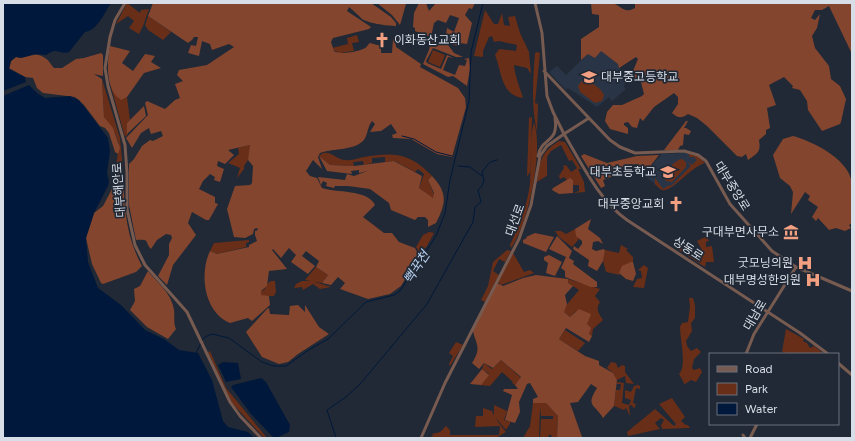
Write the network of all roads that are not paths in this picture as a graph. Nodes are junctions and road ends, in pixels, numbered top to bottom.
1 (125, 3) edge
2 (535, 3) edge
3 (544, 71) junction
4 (554, 81) junction
5 (545, 85) junction
6 (554, 115) junction
7 (589, 118) junction
8 (564, 134) junction
9 (537, 163) junction
10 (796, 267) junction
11 (852, 291) edge
12 (768, 312) junction
13 (746, 353) edge
14 (827, 353) edge
15 (839, 364) edge
16 (852, 375) edge
17 (756, 425) edge
18 (261, 438) edge
19 (421, 438) edge
20 (750, 438) edge

1 - 18 street, 대부해안로
2 - 3 street
3 - 4 street, 대부중앙로
3 - 5 street
4 - 5 street
4 - 7 street, 대부중앙로
5 - 6 street
6 - 8 street
6 - 9 street
7 - 8 street
7 - 10 street, 대부중앙로
8 - 9 street, 대선로
8 - 12 street, 상동로
9 - 19 street, 대선로
10 - 11 street, 대부중앙로
10 - 12 street, 대남로
12 - 13 street, 대남로
12 - 14 street, 상동로
15 - 16 street
17 - 20 street

